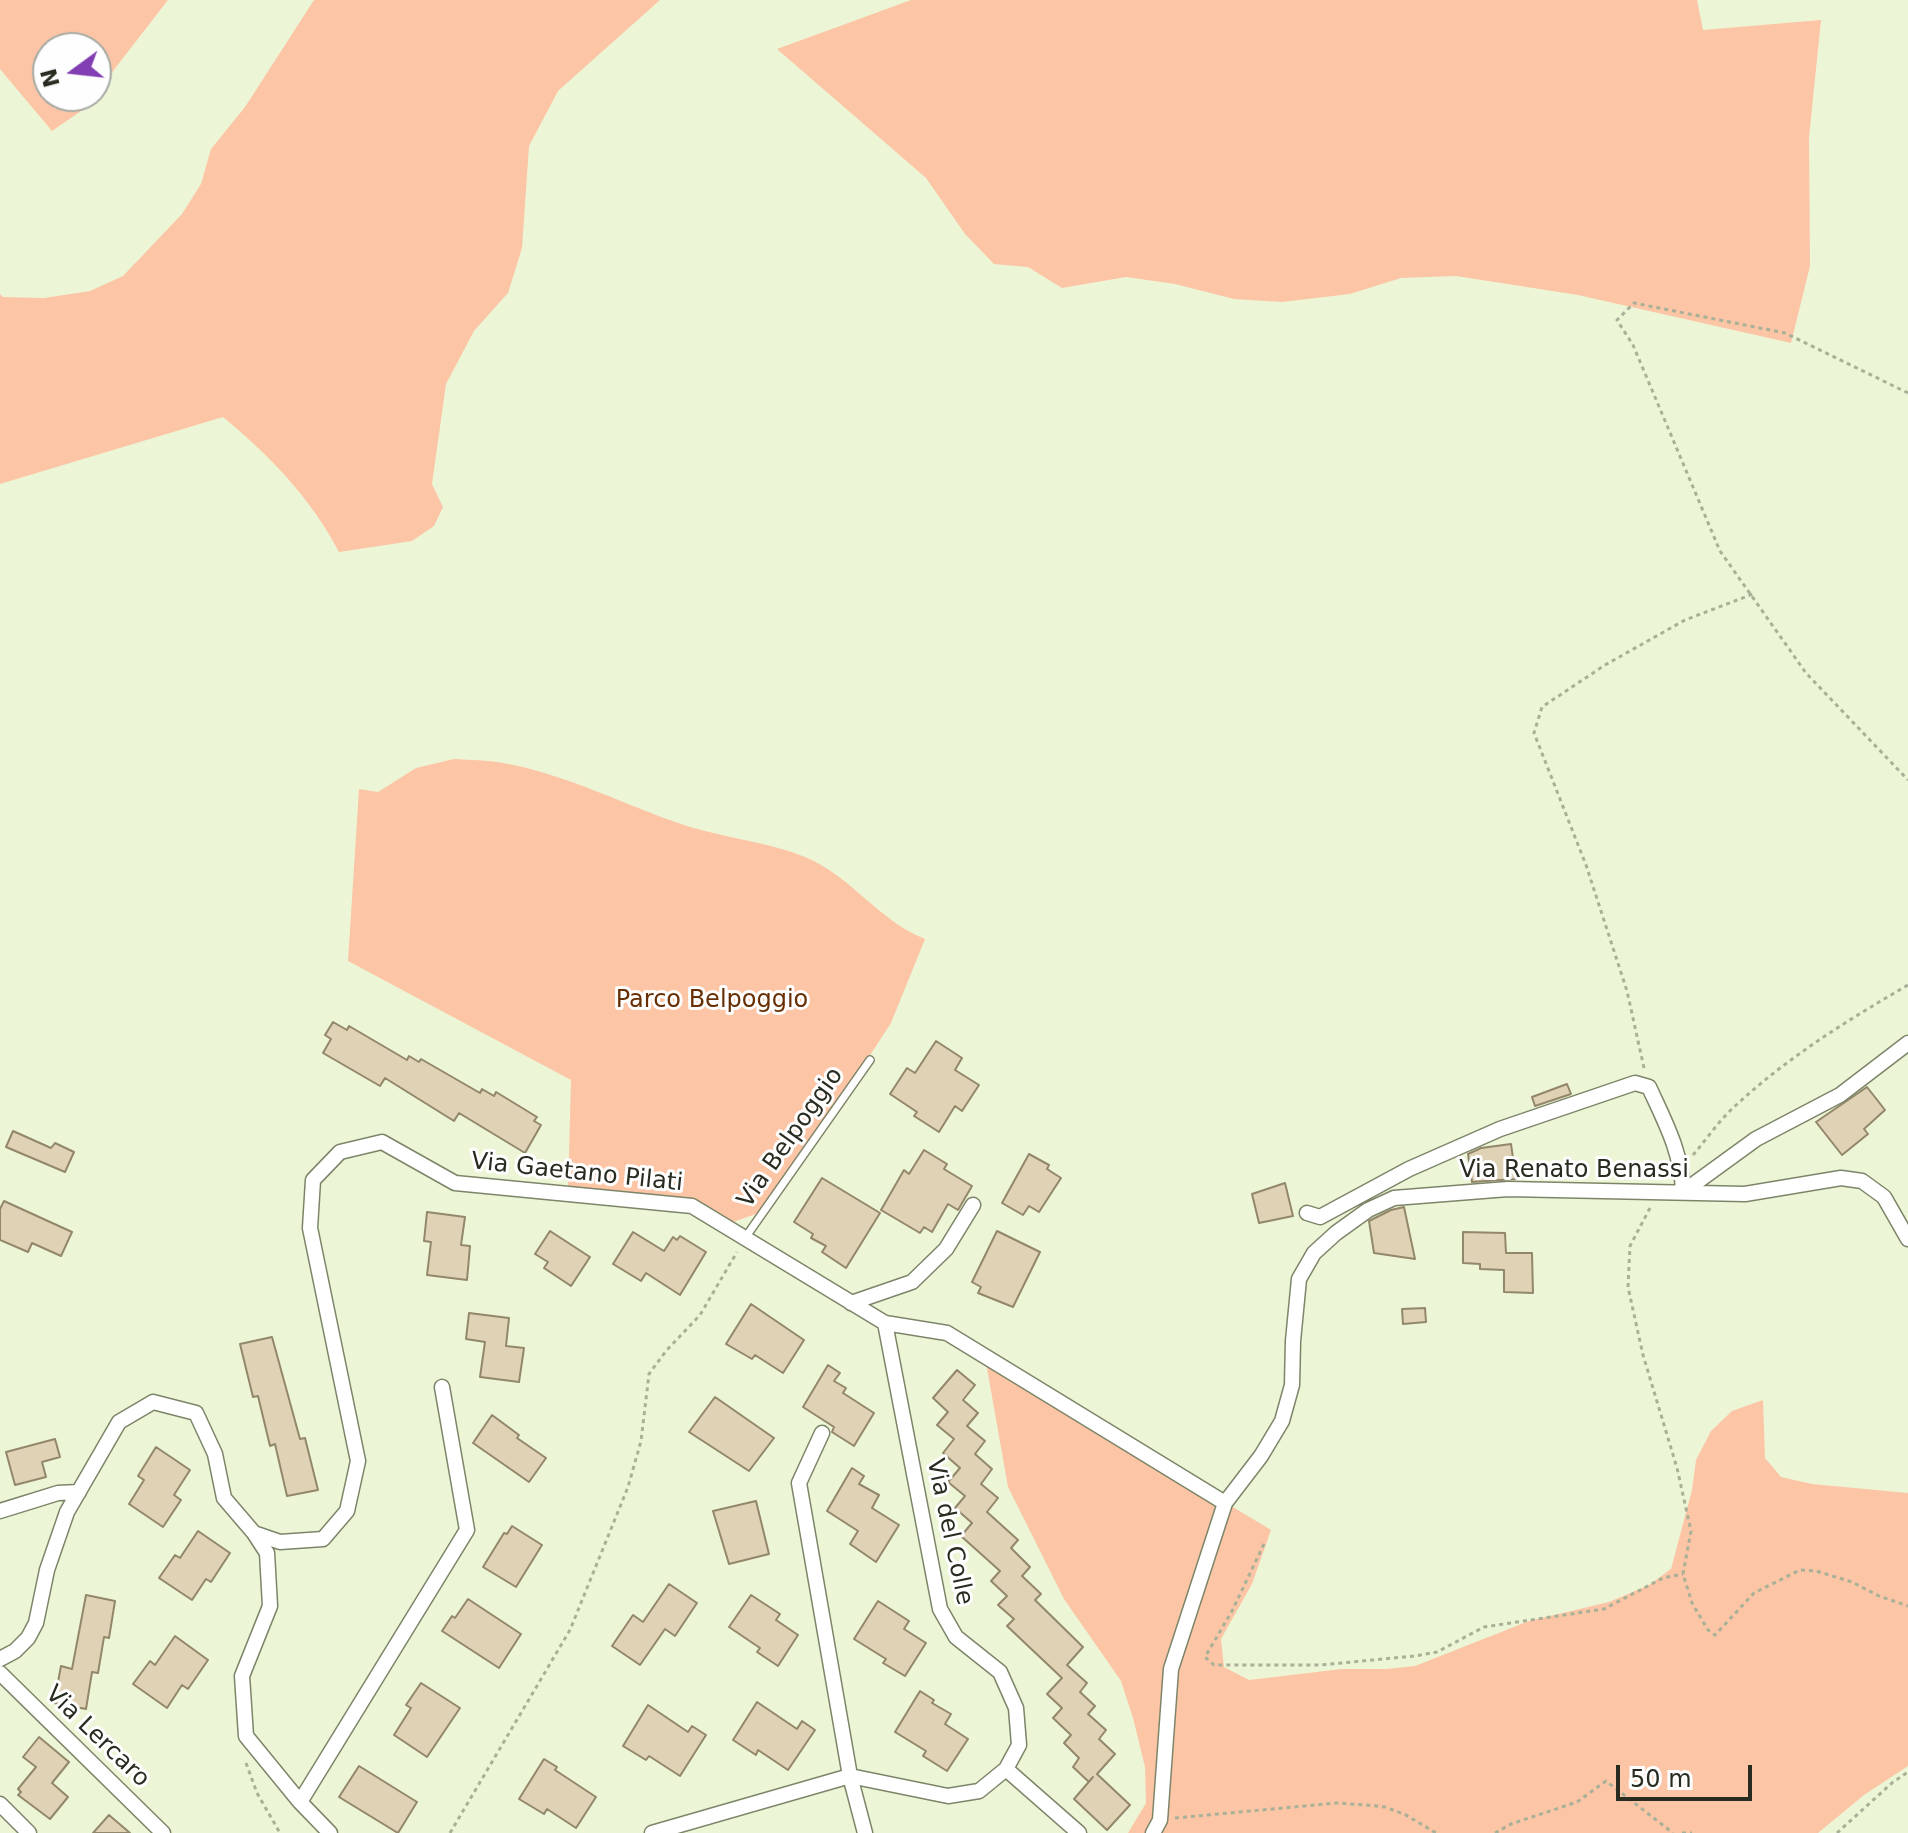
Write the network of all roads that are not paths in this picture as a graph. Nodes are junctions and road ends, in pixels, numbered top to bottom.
1 (1908, 1043) edge
2 (870, 1060) dead end
3 (1683, 1192) junction
4 (973, 1205) dead end
5 (1307, 1213) dead end
6 (745, 1238) junction
7 (1908, 1239) edge
8 (851, 1303) junction
9 (885, 1323) junction
10 (442, 1387) dead end
11 (822, 1433) dead end
12 (79, 1492) junction
13 (1225, 1503) junction
14 (0, 1511) edge
15 (254, 1533) junction
16 (0, 1659) edge
17 (0, 1673) edge
18 (1006, 1769) junction
19 (850, 1776) junction
20 (300, 1802) junction
21 (0, 1804) edge
22 (1156, 1826) edge
23 (29, 1833) edge
24 (163, 1833) edge
25 (330, 1833) edge
26 (652, 1833) edge
27 (865, 1833) edge
28 (1079, 1833) edge

1 - 3 street
2 - 6 lane, Via Belpoggio
3 - 5 street
3 - 7 street, Via Renato Benassi
3 - 13 street, Via Renato Benassi
4 - 8 street
6 - 8 street, Via Gaetano Pilati
6 - 15 street, Via Gaetano Pilati
8 - 9 street, Via Gaetano Pilati
9 - 13 street, Via Gaetano Pilati
9 - 18 street, Via del Colle
10 - 20 street
11 - 19 street
12 - 14 street
12 - 15 street
12 - 16 street
13 - 22 street, Via Renato Benassi
15 - 20 street
17 - 24 street, Via Lercaro
18 - 19 street
18 - 28 street
19 - 26 street
19 - 27 street
20 - 25 street
21 - 23 street

